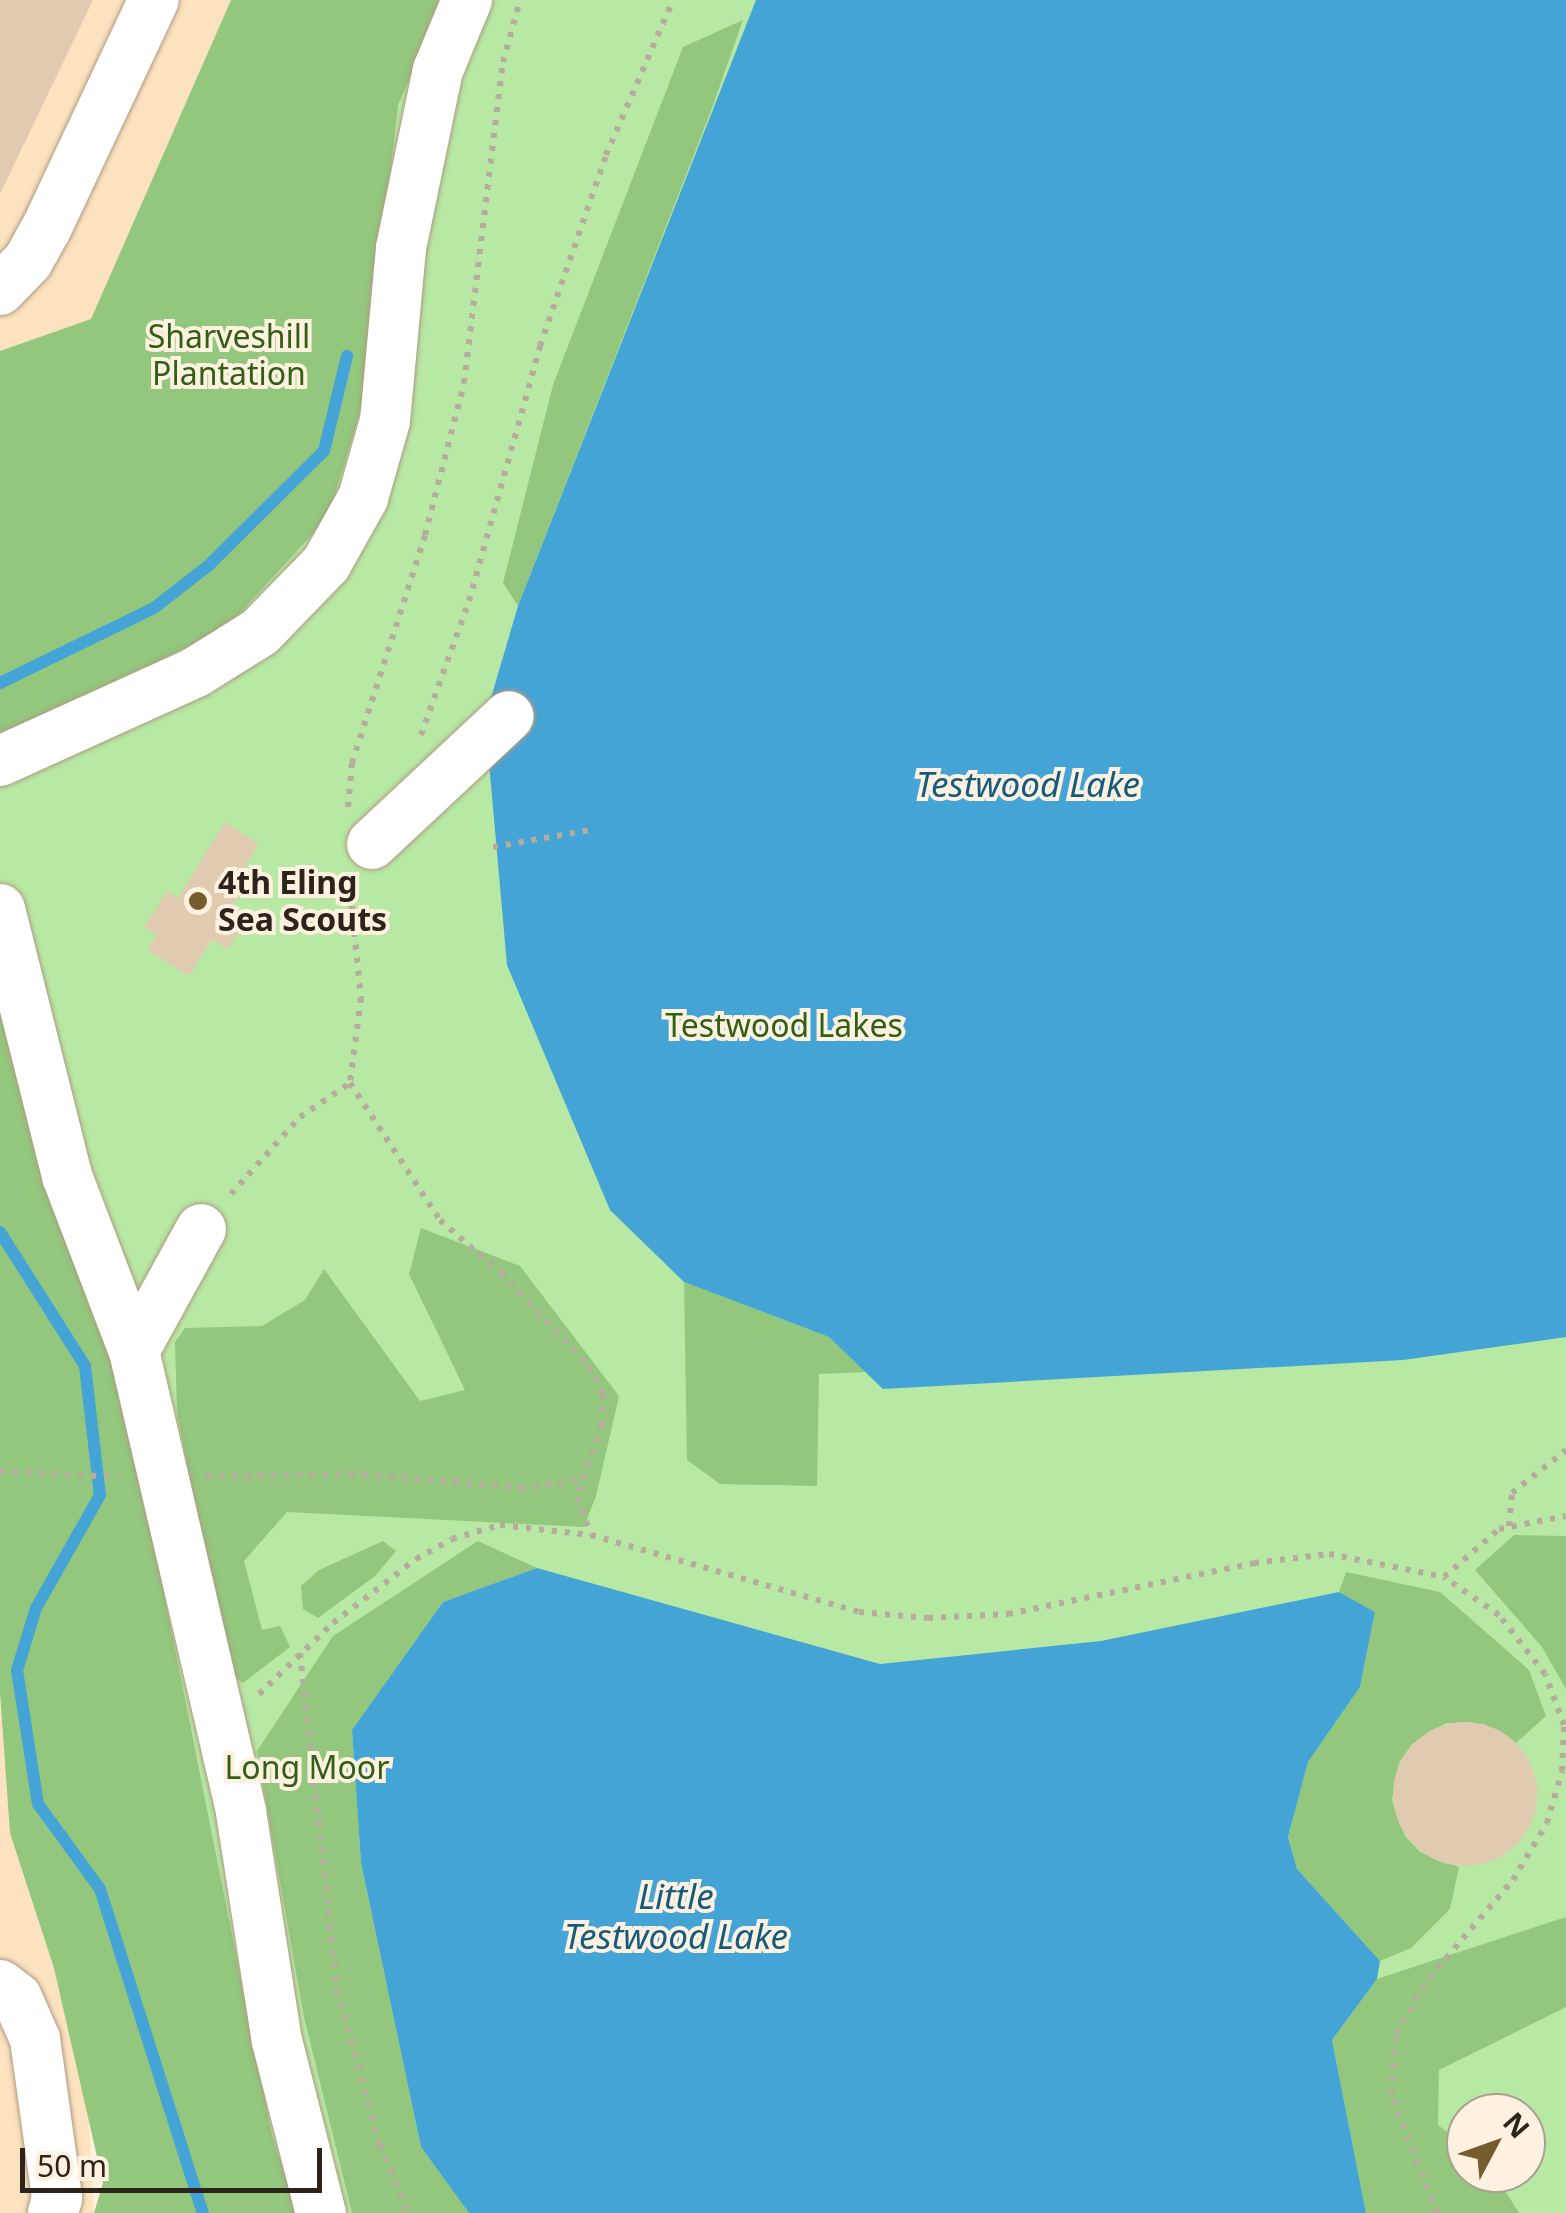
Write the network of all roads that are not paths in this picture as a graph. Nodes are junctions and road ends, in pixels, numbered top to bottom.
1 (154, 0) edge
2 (467, 0) edge
3 (0, 290) edge
4 (509, 716) dead end
5 (0, 761) edge
6 (360, 860) dead end
7 (0, 909) edge
8 (216, 1212) road end
9 (134, 1350) junction
10 (0, 1985) edge
11 (54, 2213) edge
12 (322, 2213) edge

1 - 3 lane
2 - 5 lane
4 - 6 lane
7 - 9 lane
8 - 9 lane
9 - 12 lane
10 - 11 lane

